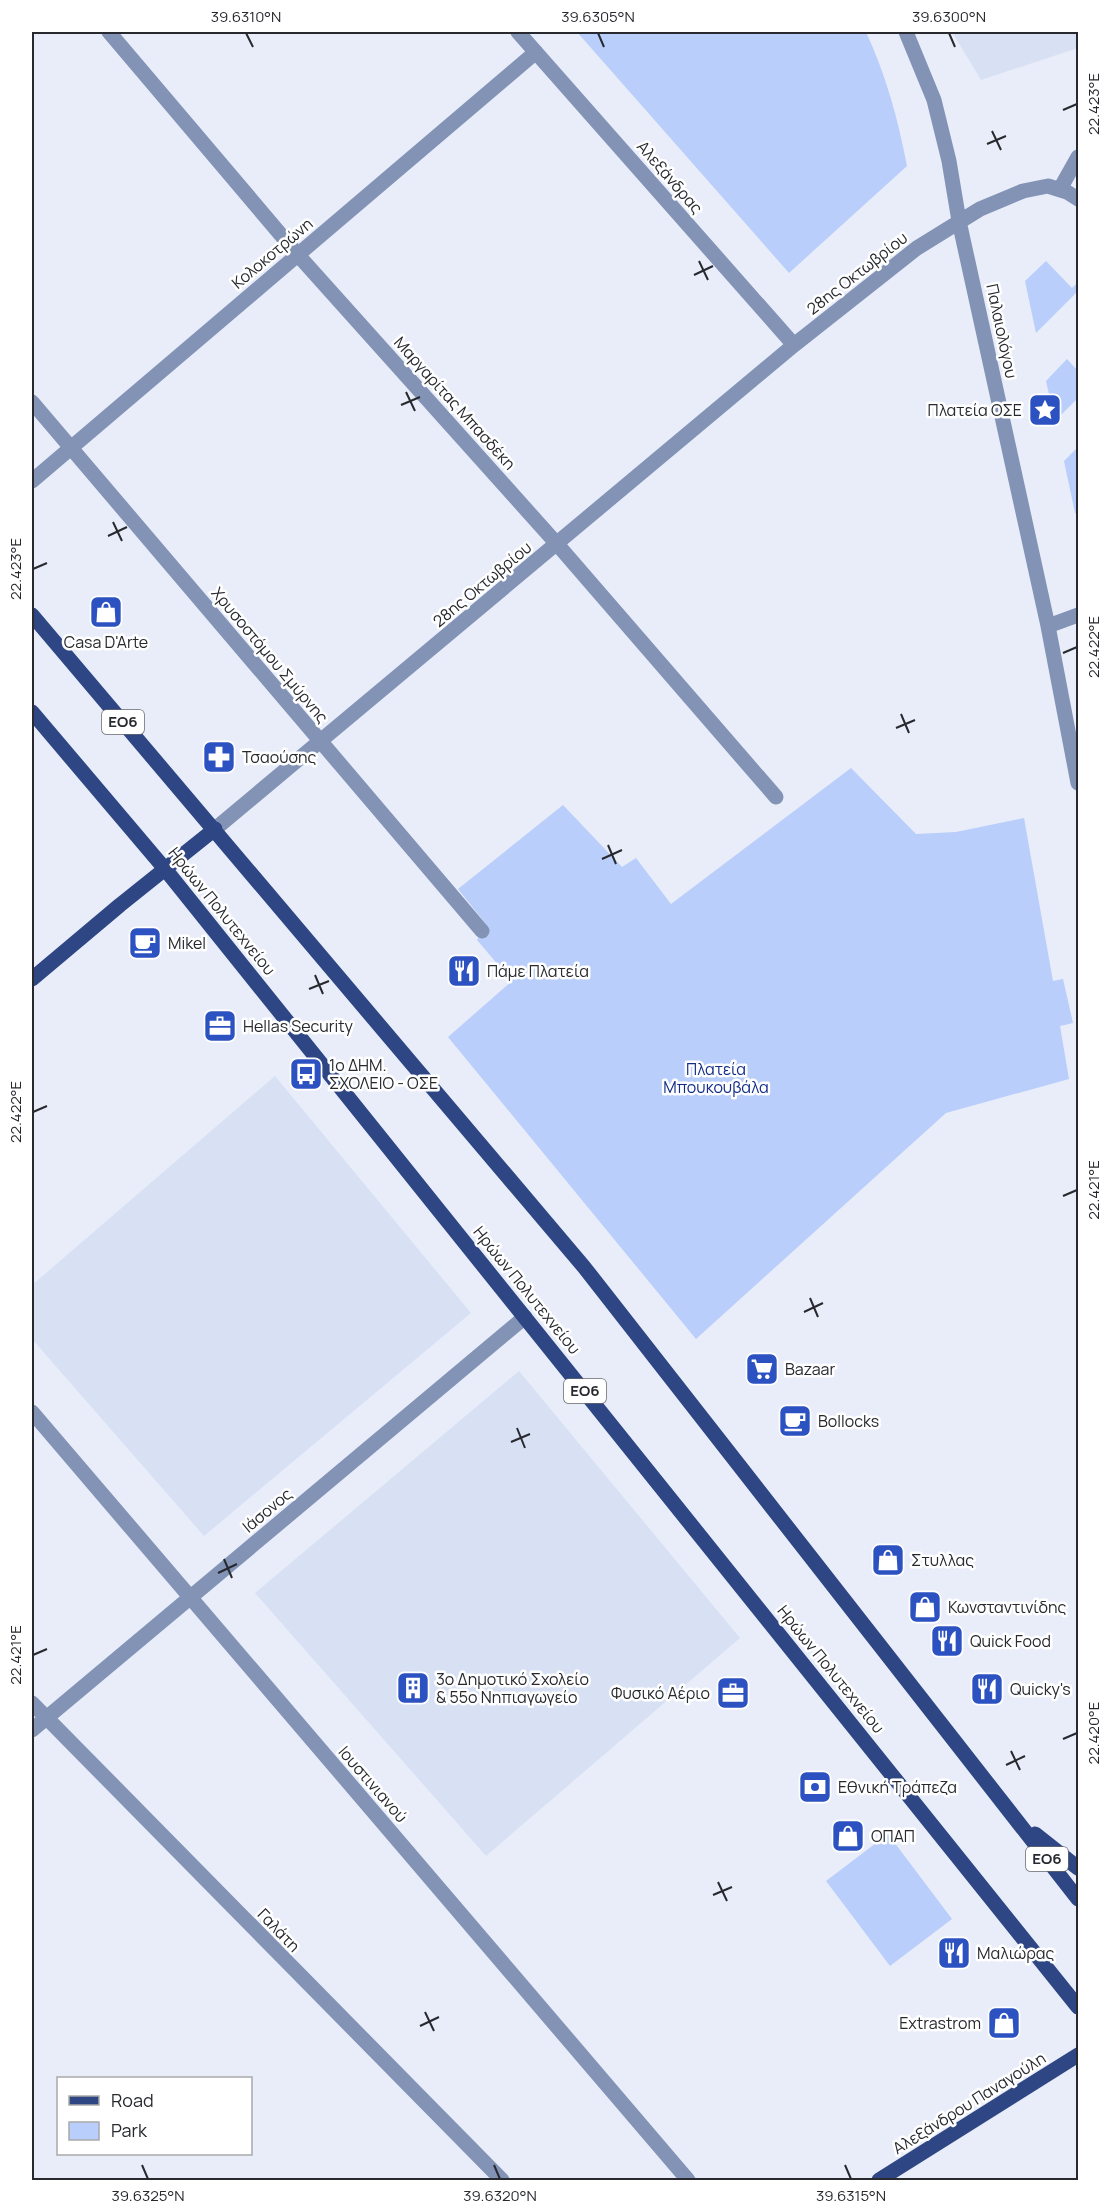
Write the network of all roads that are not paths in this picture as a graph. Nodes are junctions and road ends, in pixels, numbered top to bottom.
1 (109, 32) edge
2 (518, 32) edge
3 (906, 32) edge
4 (536, 52) junction
5 (1078, 157) edge
6 (1060, 189) junction
7 (1078, 200) edge
8 (959, 221) junction
9 (298, 255) junction
10 (794, 345) junction
11 (32, 402) edge
12 (71, 448) junction
13 (32, 481) edge
14 (557, 544) junction
15 (32, 615) edge
16 (1078, 615) edge
17 (1048, 626) junction
18 (32, 712) edge
19 (320, 742) junction
20 (1078, 783) edge
21 (776, 797) dead end
22 (215, 829) junction
23 (165, 869) junction
24 (482, 931) dead end
25 (32, 979) edge
26 (525, 1317) junction
27 (32, 1412) edge
28 (190, 1598) junction
29 (32, 1703) edge
30 (46, 1718) junction
31 (32, 1730) edge
32 (1016, 1820) junction
33 (1078, 1868) edge
34 (1078, 1899) edge
35 (1078, 2007) edge
36 (1078, 2055) edge
37 (502, 2181) edge
38 (688, 2181) edge
39 (879, 2181) edge

1 - 9 street, Μαργαρίτας Μπασδέκη
2 - 4 street, Αλεξάνδρας
3 - 8 street, Παλαιολόγου
4 - 9 street, Κολοκοτρώνη
4 - 10 street, Αλεξάνδρας
5 - 6 street
6 - 7 street
6 - 8 street, 28ης Οκτωβρίου
8 - 10 street, 28ης Οκτωβρίου
8 - 17 street, Παλαιολόγου
9 - 12 street, Κολοκοτρώνη
9 - 14 street, Μαργαρίτας Μπασδέκη
10 - 14 street, 28ης Οκτωβρίου
11 - 12 street, Χρυσοστόμου Σμύρνης
12 - 13 street, Κολοκοτρώνη
12 - 19 street, Χρυσοστόμου Σμύρνης
14 - 19 street, 28ης Οκτωβρίου
14 - 21 street, Μαργαρίτας Μπασδέκη
15 - 22 main road, ΕΟ6
16 - 17 street
17 - 20 street, Παλαιολόγου
18 - 23 main road, Ηρώων Πολυτεχνείου / ΕΟ6
19 - 22 street, 28ης Οκτωβρίου
19 - 24 street, Χρυσοστόμου Σμύρνης
22 - 23 main road, 28ης Οκτωβρίου
22 - 32 main road, ΕΟ6
23 - 25 main road, 28ης Οκτωβρίου
23 - 26 main road, Ηρώων Πολυτεχνείου / ΕΟ6
26 - 28 street, Ιάσονος
26 - 35 main road, Ηρώων Πολυτεχνείου / ΕΟ6
27 - 28 street, Ιουστινιανού
28 - 30 street, Ιάσονος
28 - 38 street, Ιουστινιανού
29 - 30 street, Γαλάτη
30 - 31 street, Ιάσονος
30 - 37 street, Γαλάτη
32 - 33 main road
32 - 34 main road, ΕΟ6
36 - 39 main road, Αλεξάνδρου Παναγούλη

